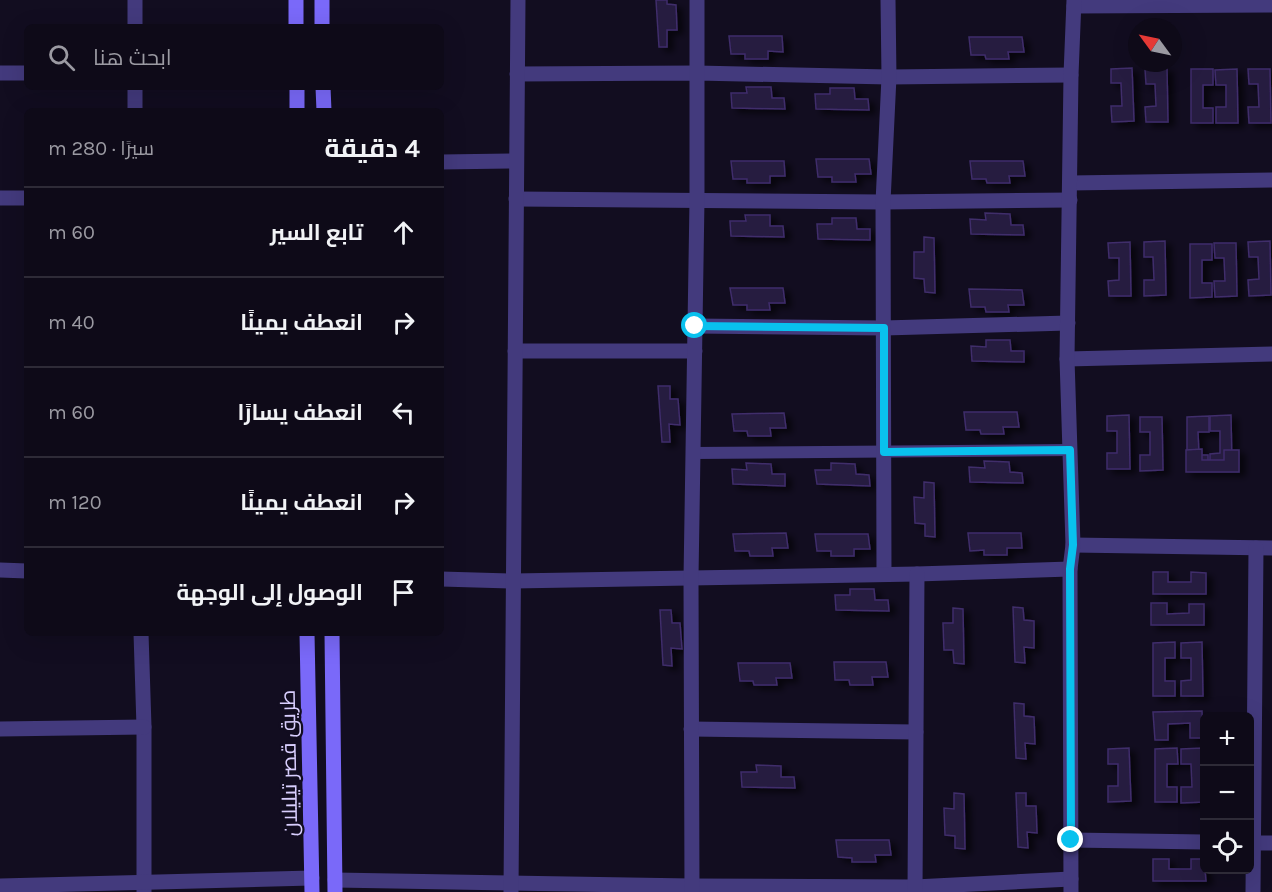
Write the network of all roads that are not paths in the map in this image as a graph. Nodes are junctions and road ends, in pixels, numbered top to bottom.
1 (135, 0) edge
2 (296, 0) edge
3 (322, 0) edge
4 (518, 0) edge
5 (697, 0) edge
6 (888, 0) edge
7 (1074, 3) edge
8 (1272, 4) edge
9 (135, 24) edge
10 (296, 24) edge
11 (322, 24) edge
12 (0, 73) edge
13 (24, 73) edge
14 (697, 73) junction
15 (517, 74) junction
16 (1071, 75) junction
17 (889, 78) junction
18 (135, 90) edge
19 (297, 90) edge
20 (323, 90) edge
21 (135, 108) edge
22 (297, 108) edge
23 (324, 108) edge
24 (516, 161) junction
25 (444, 162) edge
26 (1272, 180) edge
27 (1070, 183) junction
28 (0, 198) edge
29 (24, 198) edge
30 (516, 199) junction
31 (698, 200) junction
32 (1070, 200) junction
33 (883, 202) junction
34 (1068, 323) junction
35 (695, 326) junction
36 (884, 328) junction
37 (515, 351) junction
38 (695, 351) junction
39 (1272, 354) edge
40 (1068, 359) junction
41 (1070, 450) junction
42 (884, 452) junction
43 (693, 453) junction
44 (1073, 545) junction
45 (1264, 548) edge
46 (1070, 569) junction
47 (0, 570) edge
48 (24, 571) edge
49 (884, 574) junction
50 (917, 574) junction
51 (691, 578) junction
52 (444, 579) edge
53 (513, 581) junction
54 (141, 636) edge
55 (307, 636) edge
56 (332, 636) edge
57 (144, 727) junction
58 (0, 729) edge
59 (691, 729) junction
60 (916, 732) junction
61 (1252, 820) edge
62 (1071, 840) junction
63 (1200, 842) edge
64 (1254, 843) edge
65 (1272, 843) edge
66 (1252, 874) edge
67 (312, 885) edge
68 (0, 886) edge
69 (335, 886) edge
70 (1071, 886) edge
71 (144, 888) edge
72 (510, 888) edge
73 (691, 889) edge
74 (915, 890) edge
75 (1253, 892) edge

1 - 9 street
2 - 10 main road
3 - 11 main road
4 - 15 street
5 - 14 street
6 - 17 street
7 - 8 street
7 - 16 street
12 - 13 street
14 - 15 street
14 - 17 street
14 - 31 street
15 - 24 street
16 - 17 street
16 - 27 street
17 - 33 street
18 - 21 street
19 - 22 main road
20 - 23 main road
24 - 25 street
24 - 30 street
26 - 27 street
27 - 32 street
28 - 29 street
30 - 31 street
30 - 37 street
31 - 33 street
31 - 35 street
32 - 33 street
32 - 34 street
33 - 36 street
34 - 36 street
34 - 40 street
35 - 36 street
35 - 38 street
36 - 42 street
37 - 38 street
37 - 53 street
38 - 43 street
39 - 40 street
40 - 41 street
41 - 42 lane
41 - 44 street
42 - 43 lane
42 - 49 street
43 - 51 street
44 - 45 street
44 - 46 street
45 - 61 street
46 - 50 street
46 - 62 street
47 - 48 street
49 - 50 street
49 - 51 street
50 - 60 street
51 - 53 street
51 - 59 street
52 - 53 street
53 - 72 street
54 - 57 street
55 - 67 main road, طريق قصر تيليلان
56 - 69 main road
57 - 58 street
57 - 71 street
59 - 60 street
59 - 73 street
60 - 74 street
62 - 63 street
62 - 70 street
64 - 65 street
66 - 75 street
67 - 71 street
68 - 71 street
69 - 72 street
70 - 74 street
72 - 73 street
73 - 74 street

